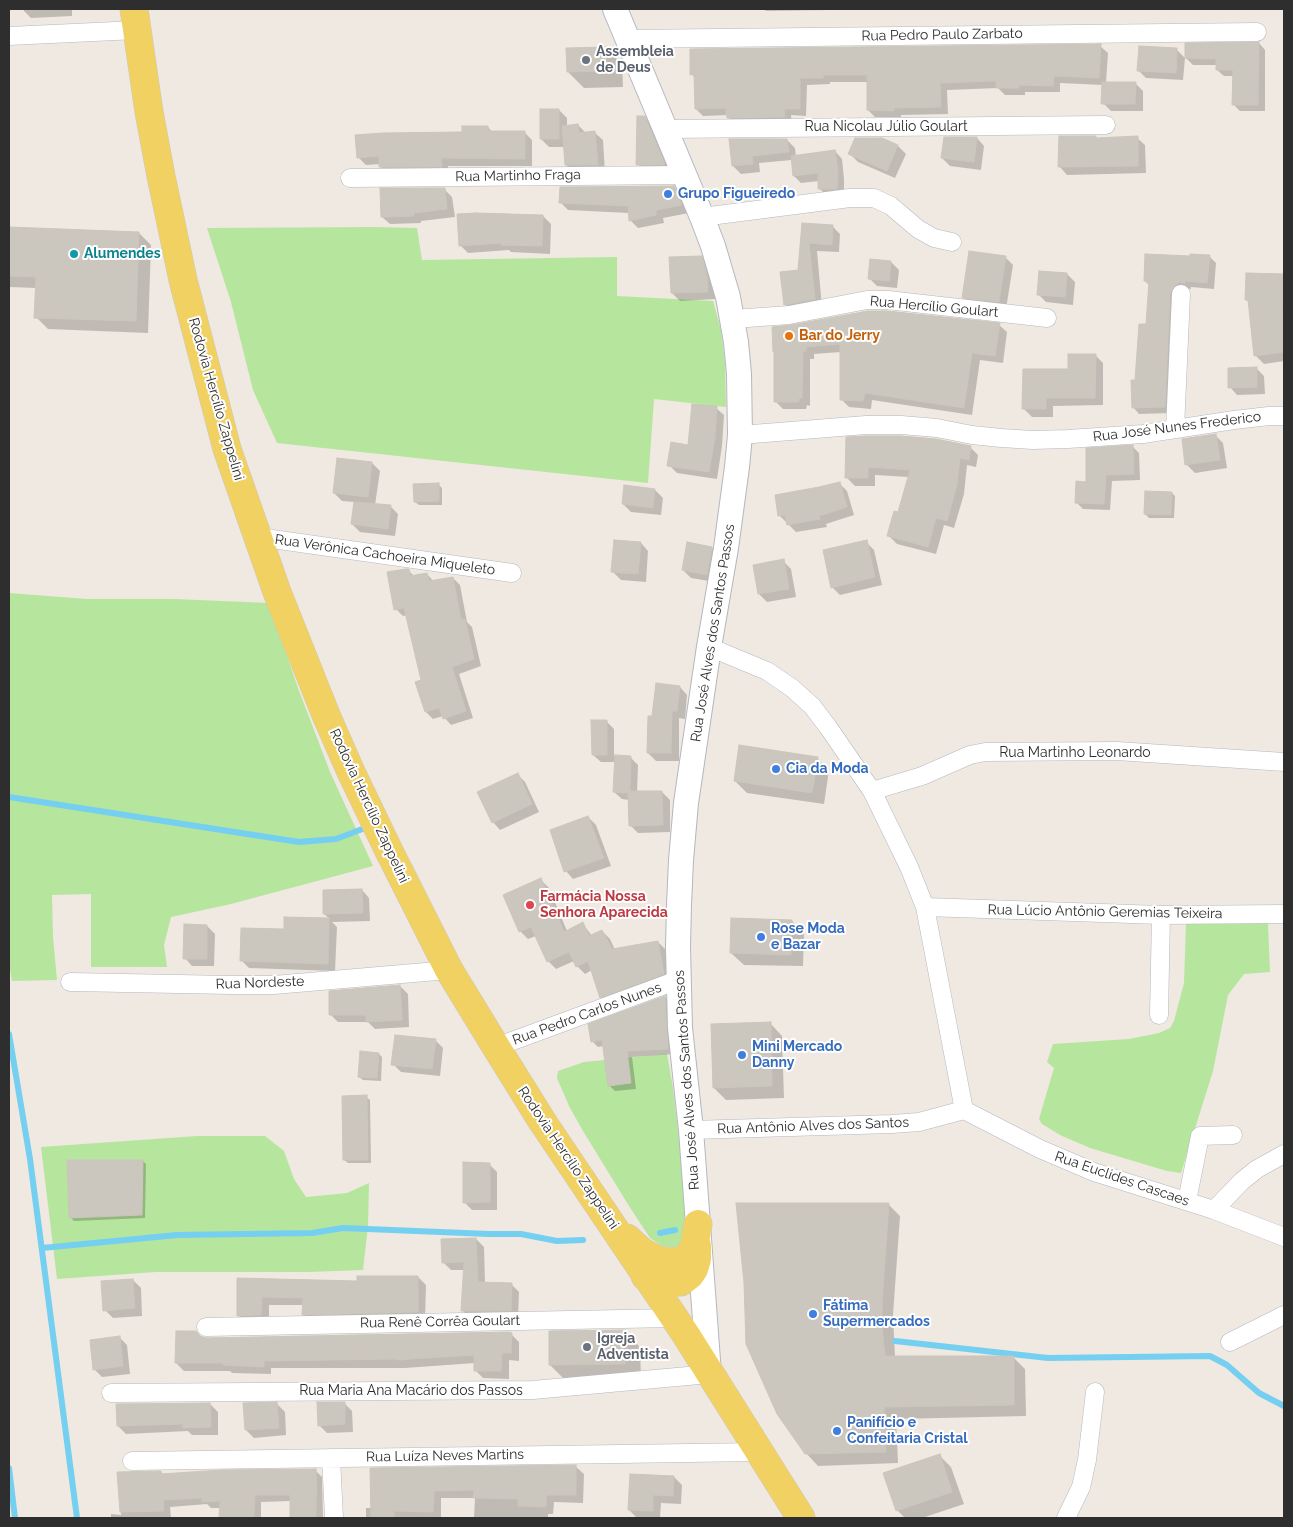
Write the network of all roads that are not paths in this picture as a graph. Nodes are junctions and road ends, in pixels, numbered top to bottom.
1 (615, 9) edge
2 (136, 20) edge
3 (1257, 32) dead end
4 (9, 36) edge
5 (627, 39) junction
6 (1106, 125) dead end
7 (666, 129) junction
8 (685, 175) junction
9 (350, 178) dead end
10 (702, 217) junction
11 (952, 242) dead end
12 (1181, 294) dead end
13 (1047, 318) dead end
14 (733, 319) junction
15 (1284, 416) edge
16 (1176, 429) junction
17 (740, 435) junction
18 (258, 537) junction
19 (512, 572) dead end
20 (709, 647) junction
21 (1284, 762) edge
22 (872, 791) junction
23 (925, 908) junction
24 (1284, 914) edge
25 (1161, 915) junction
26 (449, 970) junction
27 (678, 980) junction
28 (70, 982) dead end
29 (1158, 1014) dead end
30 (496, 1047) junction
31 (964, 1110) junction
32 (691, 1130) junction
33 (1233, 1136) dead end
34 (1284, 1154) edge
35 (1187, 1201) junction
36 (1214, 1210) junction
37 (607, 1217) junction
38 (698, 1224) junction
39 (1284, 1238) edge
40 (645, 1276) junction
41 (702, 1279) junction
42 (1284, 1315) edge
43 (206, 1327) dead end
44 (680, 1327) junction
45 (1230, 1342) dead end
46 (710, 1374) junction
47 (1095, 1392) dead end
48 (111, 1393) dead end
49 (758, 1452) junction
50 (331, 1458) junction
51 (132, 1461) dead end
52 (334, 1518) edge
53 (801, 1518) edge
54 (1066, 1518) edge

1 - 5 street, Rua José Alves dos Santos Passos
2 - 4 street
2 - 18 main road, Rodovia Hercílio Zappelini
3 - 5 street, Rua Pedro Paulo Zarbato
5 - 7 street, Rua José Alves dos Santos Passos
6 - 7 street, Rua Nicolau Júlio Goulart
7 - 8 street, Rua José Alves dos Santos Passos
8 - 9 street, Rua Martinho Fraga
8 - 10 street, Rua José Alves dos Santos Passos
10 - 11 street
10 - 14 street, Rua José Alves dos Santos Passos
12 - 16 street
13 - 14 street, Rua Hercílio Goulart
14 - 17 street, Rua José Alves dos Santos Passos
15 - 16 street, Rua José Nunes Frederico
16 - 17 street, Rua José Nunes Frederico
17 - 20 street, Rua José Alves dos Santos Passos
18 - 19 street, Rua Verônica Cachoeira Miqueleto
18 - 26 main road, Rodovia Hercílio Zappelini
20 - 22 street
20 - 27 street, Rua José Alves dos Santos Passos
21 - 22 street, Rua Martinho Leonardo
22 - 23 street
23 - 25 street, Rua Lúcio Antônio Geremias Teixeira
23 - 31 street
24 - 25 street, Rua Lúcio Antônio Geremias Teixeira
25 - 29 street
26 - 28 street, Rua Nordeste
26 - 30 main road, Rodovia Hercílio Zappelini
27 - 30 street, Rua Pedro Carlos Nunes
27 - 32 street, Rua José Alves dos Santos Passos
30 - 37 main road, Rodovia Hercílio Zappelini
31 - 32 street, Rua Antônio Alves dos Santos
31 - 35 street, Rua Euclides Cascaes
32 - 38 street, Rua José Alves dos Santos Passos
33 - 35 street
34 - 36 street
35 - 36 street, Rua Euclides Cascaes
36 - 39 street, Rua Euclides Cascaes
37 - 38 main road
37 - 40 main road, Rodovia Hercílio Zappelini
38 - 40 main road
38 - 41 street, Rua José Alves dos Santos Passos
40 - 44 main road, Rodovia Hercílio Zappelini
41 - 44 street, Rua José Alves dos Santos Passos
41 - 46 street, Rua José Alves dos Santos Passos
42 - 45 street
43 - 44 street, Rua Renê Corrêa Goulart
44 - 46 main road, Rodovia Hercílio Zappelini
46 - 48 street, Rua Maria Ana Macário dos Passos
46 - 49 main road, Rodovia Hercílio Zappelini
47 - 54 street
49 - 50 street, Rua Luíza Neves Martins
49 - 53 main road, Rodovia Hercílio Zappelini
50 - 51 street, Rua Luíza Neves Martins
50 - 52 street

